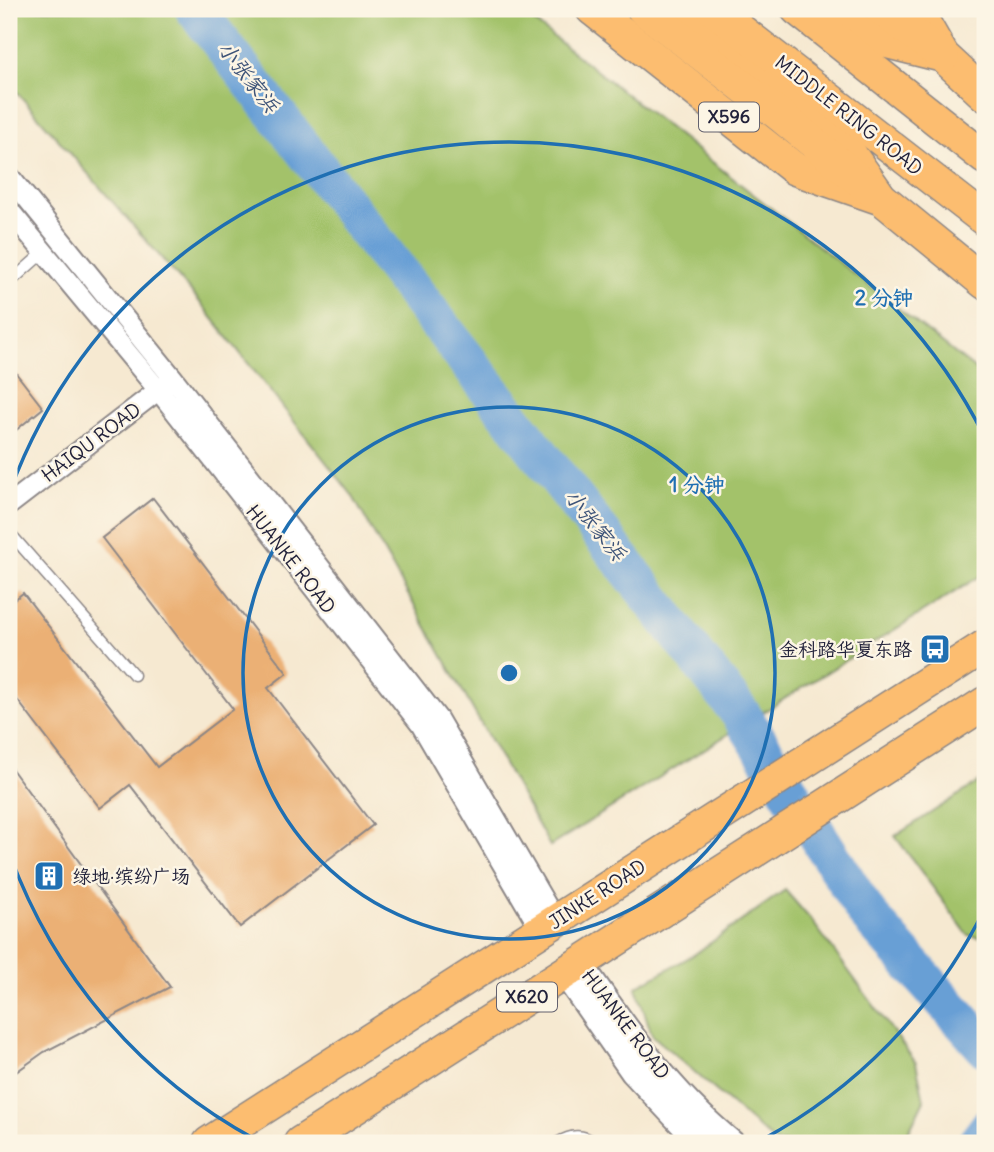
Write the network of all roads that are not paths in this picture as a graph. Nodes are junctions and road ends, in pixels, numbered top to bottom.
1 (592, 9) edge
2 (643, 9) edge
3 (683, 9) edge
4 (713, 9) edge
5 (797, 9) edge
6 (831, 9) edge
7 (881, 9) edge
8 (916, 9) edge
9 (943, 56) junction
10 (985, 95) edge
11 (985, 158) edge
12 (9, 176) edge
13 (881, 198) junction
14 (9, 210) edge
15 (985, 220) edge
16 (44, 252) junction
17 (9, 283) edge
18 (985, 283) edge
19 (166, 384) junction
20 (9, 505) edge
21 (9, 532) edge
22 (985, 646) edge
23 (134, 675) dead end
24 (985, 703) edge
25 (548, 925) junction
26 (572, 968) junction
27 (209, 1143) edge
28 (300, 1143) edge
29 (557, 1143) edge
30 (595, 1143) edge
31 (700, 1143) edge
32 (732, 1143) edge

1 - 13 main road, X596
2 - 13 main road
3 - 13 main road, X596
4 - 15 main road, MIDDLE RING ROAD
5 - 11 main road
6 - 9 main road
7 - 9 main road
8 - 9 main road
9 - 10 main road
12 - 19 street
13 - 18 main road, X596
14 - 16 street, HUANKE ROAD
16 - 17 lane
16 - 19 street, HUANKE ROAD
19 - 20 street, HAIQU ROAD
19 - 25 street, HUANKE ROAD
21 - 23 lane
22 - 25 main road, JINKE ROAD / X620
24 - 26 main road, X620
25 - 27 main road, JINKE ROAD / X620
26 - 28 main road, X620
26 - 31 street, HUANKE ROAD
26 - 32 street, HUANKE ROAD
29 - 30 lane

